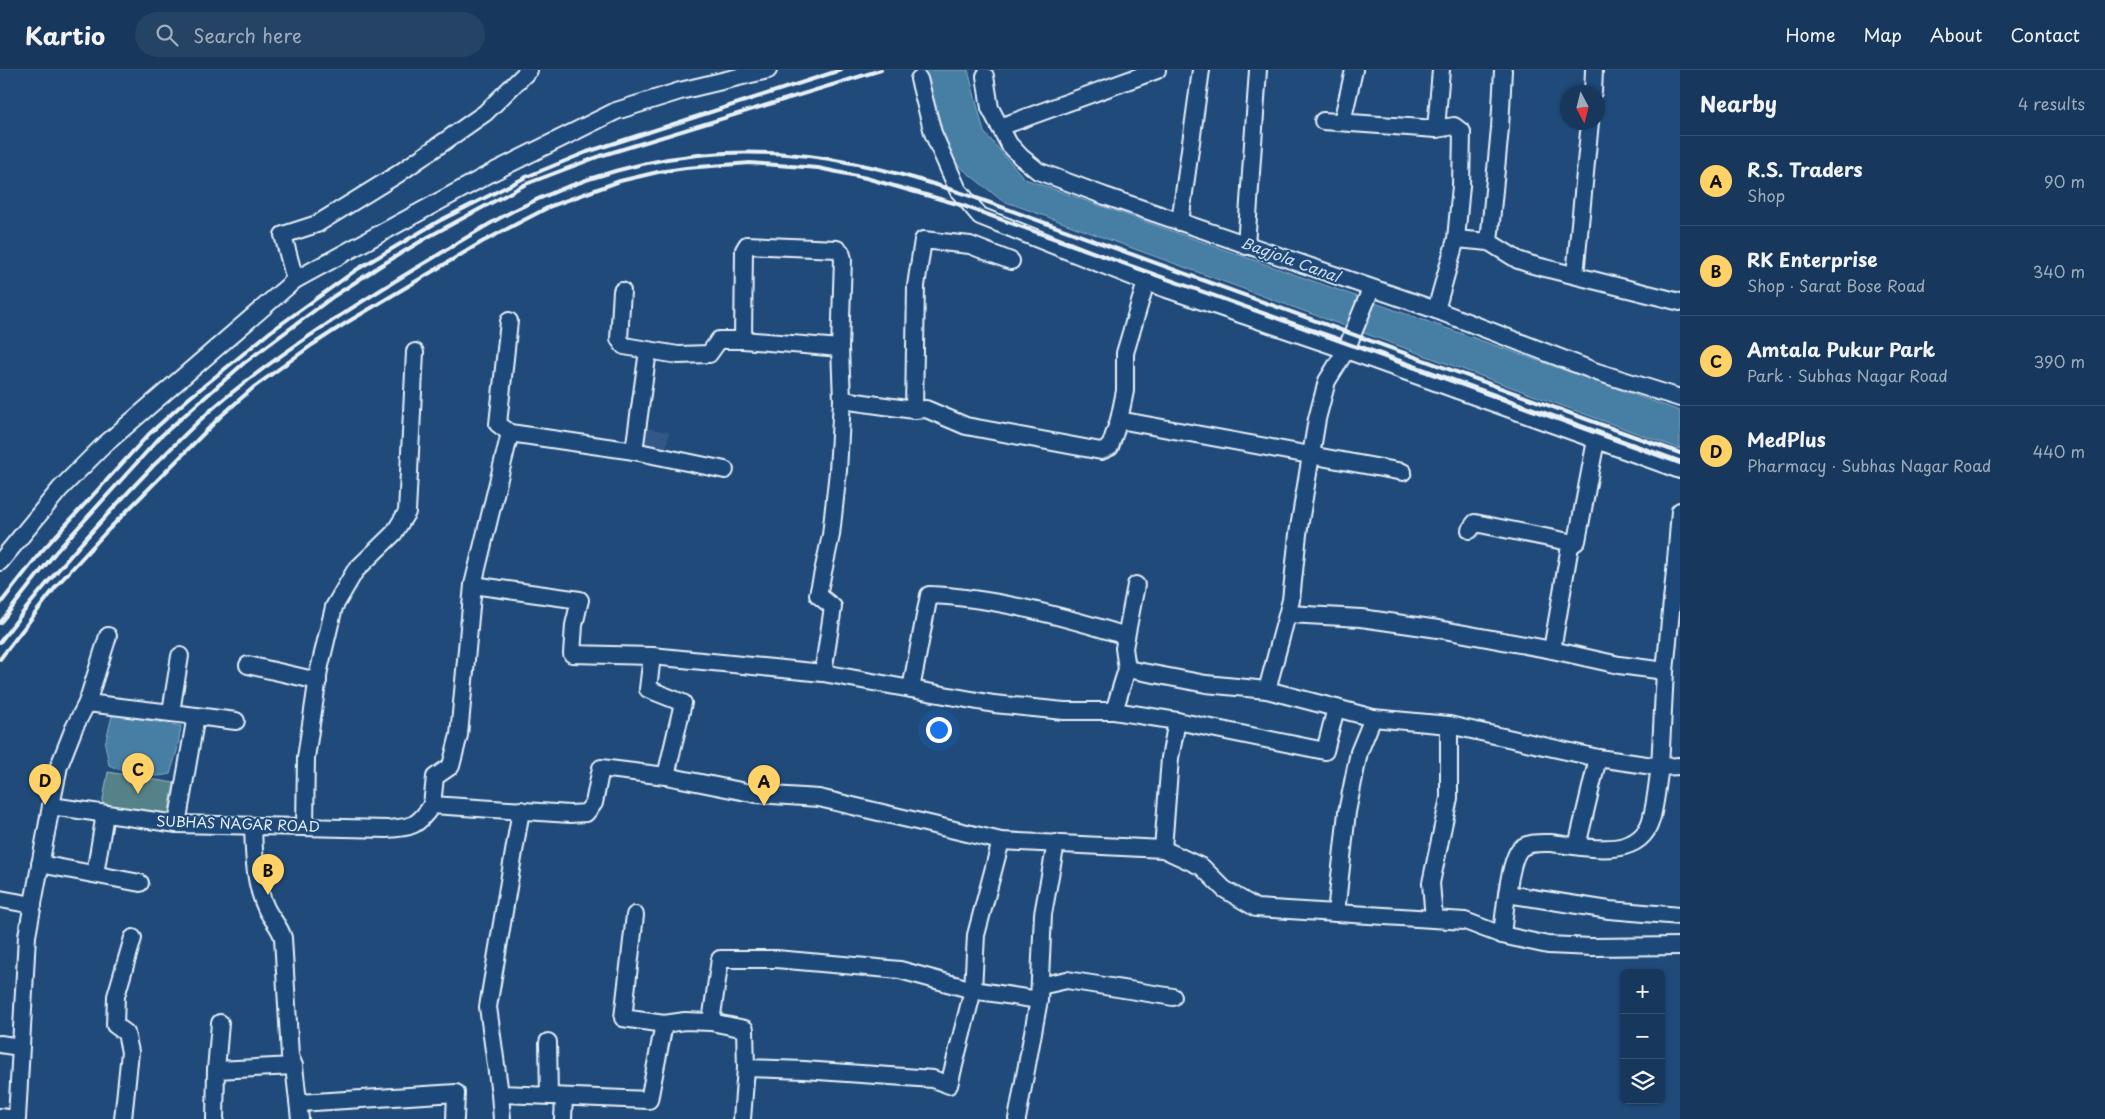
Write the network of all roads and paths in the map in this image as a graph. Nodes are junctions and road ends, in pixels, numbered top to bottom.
1 (529, 70) edge
2 (768, 70) edge
3 (1157, 70) edge
4 (1201, 70) edge
5 (1258, 70) edge
6 (1354, 70) edge
7 (1441, 70) edge
8 (1503, 70) edge
9 (1594, 70) edge
10 (985, 76) dead end
11 (919, 79) dead end
12 (1593, 85) edge
13 (1323, 121) dead end
14 (1342, 122) junction
15 (1000, 127) junction
16 (1436, 130) junction
17 (1589, 130) edge
18 (1180, 222) junction
19 (1456, 239) junction
20 (1489, 242) junction
21 (1246, 246) junction
22 (1010, 261) dead end
23 (1575, 275) junction
24 (295, 280) junction
25 (1146, 282) junction
26 (622, 291) dead end
27 (1370, 291) junction
28 (1680, 302) edge
29 (1436, 310) junction
30 (509, 321) dead end
31 (743, 340) junction
32 (840, 348) junction
33 (1346, 350) junction
34 (648, 351) junction
35 (415, 352) dead end
36 (1680, 398) edge
37 (842, 400) junction
38 (914, 410) junction
39 (1119, 420) junction
40 (510, 433) junction
41 (1596, 440) junction
42 (634, 451) junction
43 (1312, 455) junction
44 (725, 470) dead end
45 (1680, 470) edge
46 (1402, 472) dead end
47 (1680, 511) edge
48 (1470, 530) dead end
49 (1574, 543) junction
50 (1678, 560) edge
51 (0, 562) edge
52 (472, 585) junction
53 (1136, 585) dead end
54 (1288, 614) junction
55 (108, 636) dead end
56 (1126, 636) junction
57 (1552, 650) junction
58 (180, 656) dead end
59 (652, 656) junction
60 (248, 665) dead end
61 (1127, 669) junction
62 (1665, 671) junction
63 (823, 673) junction
64 (318, 681) junction
65 (911, 689) junction
66 (1267, 690) junction
67 (87, 703) junction
68 (1336, 708) junction
69 (1114, 711) junction
70 (171, 712) junction
71 (196, 716) junction
72 (1373, 718) junction
73 (236, 721) dead end
74 (1177, 721) junction
75 (1449, 726) junction
76 (1598, 758) junction
77 (1680, 766) edge
78 (1660, 767) junction
79 (666, 776) junction
80 (432, 805) junction
81 (51, 806) junction
82 (521, 810) junction
83 (105, 814) junction
84 (176, 824) junction
85 (253, 826) junction
86 (305, 826) junction
87 (1001, 841) junction
88 (1056, 843) junction
89 (1577, 846) junction
90 (1163, 849) junction
91 (40, 864) junction
92 (95, 874) junction
93 (140, 882) dead end
94 (1507, 894) junction
95 (0, 899) edge
96 (33, 905) junction
97 (1336, 913) junction
98 (635, 915) dead end
99 (1680, 916) edge
100 (1434, 919) junction
101 (1502, 935) junction
102 (133, 938) dead end
103 (1680, 946) edge
104 (973, 990) junction
105 (1039, 993) junction
106 (1172, 997) dead end
107 (711, 1022) junction
108 (220, 1023) dead end
109 (664, 1024) junction
110 (548, 1042) dead end
111 (0, 1044) edge
112 (20, 1047) junction
113 (294, 1066) junction
114 (746, 1068) junction
115 (216, 1070) junction
116 (500, 1094) junction
117 (556, 1096) junction
118 (300, 1111) edge
119 (0, 1117) edge
120 (15, 1119) edge
121 (123, 1119) edge
122 (215, 1119) edge
123 (456, 1119) edge
124 (502, 1119) edge
125 (563, 1119) edge
126 (742, 1119) edge
127 (1017, 1119) edge

1 - 24 street
2 - 24 street
3 - 15 street
4 - 18 street
5 - 21 street
6 - 14 street
7 - 16 street
8 - 20 street
9 - 12 street
10 - 15 street
11 - 25 street
13 - 14 street
14 - 16 street
15 - 18 street
16 - 19 street
17 - 23 street
18 - 21 street
19 - 20 street
19 - 29 street
20 - 23 street
21 - 27 street
22 - 38 street
23 - 28 street
24 - 51 street
25 - 33 street
25 - 39 street
26 - 34 street
27 - 29 street
27 - 33 street
29 - 36 street
30 - 40 street
31 - 32 street
31 - 32 street
31 - 34 street
32 - 37 street
33 - 41 street
33 - 43 street
34 - 42 street
35 - 64 street
37 - 38 street
37 - 63 street
38 - 39 street
39 - 43 street
40 - 42 street
40 - 52 street
41 - 45 street
41 - 49 street
42 - 44 street
43 - 46 street
43 - 54 street
47 - 50 street
48 - 49 street
49 - 57 street
50 - 62 street
52 - 59 street
52 - 80 street
53 - 56 street
54 - 57 street
54 - 66 street
55 - 67 street
56 - 61 street
56 - 65 street
57 - 62 street
58 - 70 street
59 - 63 street
59 - 79 street
60 - 64 street
61 - 66 street
61 - 69 street
62 - 78 street
63 - 65 street
64 - 86 street
65 - 69 street
66 - 68 street
67 - 70 street
67 - 81 street
68 - 72 street
68 - 74 street
69 - 74 street
70 - 71 street
71 - 73 street
71 - 84 street
72 - 75 street
72 - 97 street
74 - 90 street
75 - 76 street
75 - 100 street
76 - 78 street
76 - 89 street
77 - 78 street
78 - 89 street
79 - 82 street
79 - 87 street
80 - 82 street
80 - 86 street, SUBHAS NAGAR ROAD
81 - 83 street, SUBHAS NAGAR ROAD
81 - 91 street
82 - 116 street
83 - 84 street, SUBHAS NAGAR ROAD
83 - 92 street
84 - 85 street, SUBHAS NAGAR ROAD
85 - 86 street, SUBHAS NAGAR ROAD
85 - 113 street
87 - 88 street
87 - 104 street
88 - 90 street
88 - 105 street
89 - 94 street
90 - 97 street
91 - 92 street
91 - 96 street
92 - 93 street
94 - 99 street
94 - 101 street
95 - 96 street
96 - 112 street
97 - 100 street
98 - 109 street
100 - 101 street
101 - 103 street
102 - 121 street
104 - 105 street
104 - 107 street
104 - 114 street
105 - 106 street
105 - 127 street
107 - 109 street
107 - 114 street
108 - 115 street
109 - 117 street
110 - 117 street
111 - 112 street
112 - 120 street
113 - 115 street
113 - 118 street
114 - 126 street
115 - 122 street
116 - 117 street
116 - 124 street
117 - 125 street
118 - 123 street
119 - 120 street

